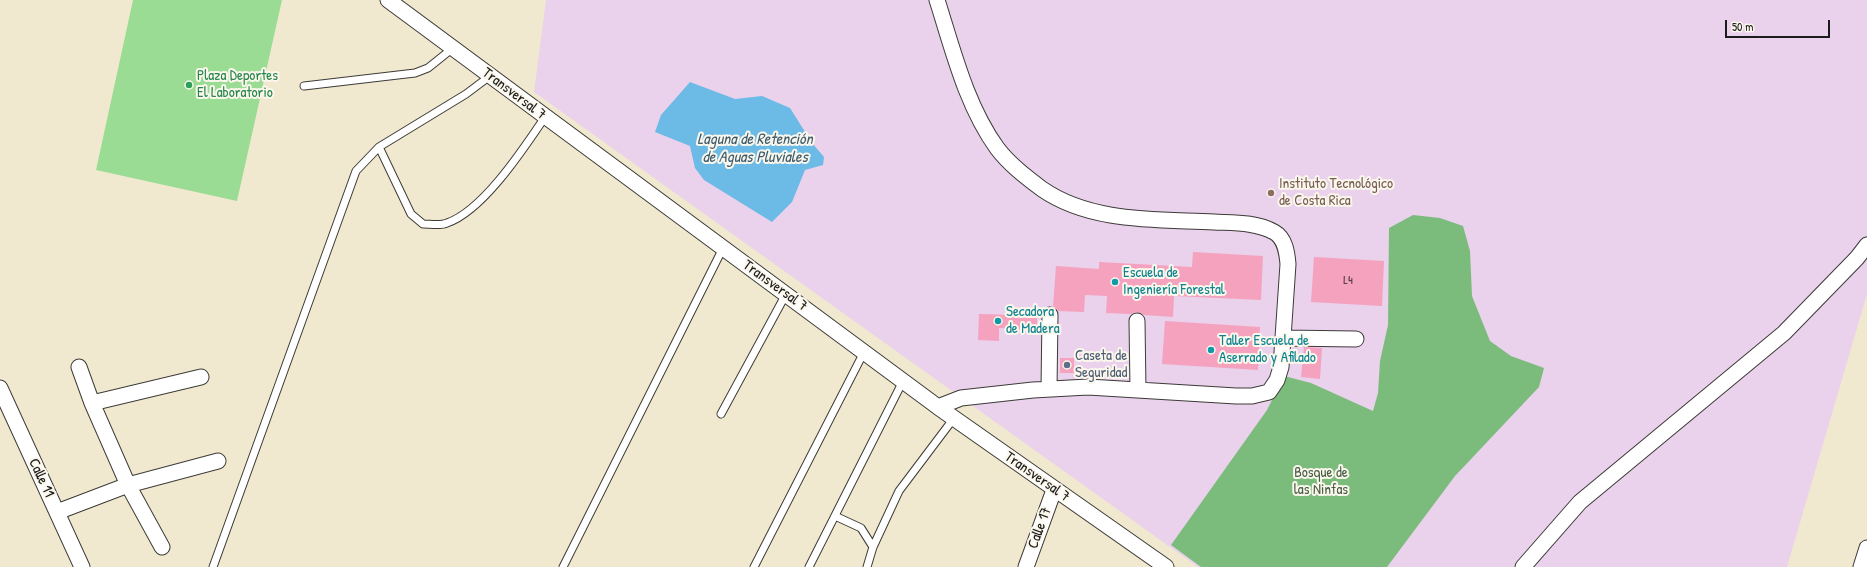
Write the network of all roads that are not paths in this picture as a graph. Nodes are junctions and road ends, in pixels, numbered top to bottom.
1 (388, 0) edge
2 (937, 0) edge
3 (453, 48) junction
4 (490, 76) junction
5 (304, 86) dead end
6 (546, 117) junction
7 (379, 147) junction
8 (1867, 245) edge
9 (723, 248) junction
10 (786, 294) junction
11 (1050, 315) dead end
12 (1137, 321) dead end
13 (1284, 338) junction
14 (1356, 339) dead end
15 (864, 352) junction
16 (79, 366) dead end
17 (201, 377) dead end
18 (903, 381) junction
19 (0, 388) edge
20 (1049, 389) junction
21 (1138, 390) junction
22 (92, 403) junction
23 (938, 407) junction
24 (721, 414) dead end
25 (954, 418) junction
26 (218, 461) dead end
27 (128, 485) junction
28 (1054, 490) junction
29 (57, 512) junction
30 (835, 516) junction
31 (162, 547) dead end
32 (873, 547) junction
33 (1867, 548) edge
34 (82, 567) edge
35 (213, 567) edge
36 (563, 567) edge
37 (754, 567) edge
38 (809, 567) edge
39 (867, 567) edge
40 (1026, 567) edge
41 (1166, 567) edge
42 (1523, 567) edge
43 (1861, 567) edge

1 - 3 street, Transversal 7
2 - 13 street
3 - 4 street, Transversal 7
3 - 5 lane
4 - 6 street, Transversal 7
4 - 7 lane
6 - 7 lane
6 - 9 street, Transversal 7
7 - 35 lane
8 - 42 street
9 - 10 street, Transversal 7
9 - 36 lane
10 - 15 street, Transversal 7
10 - 24 lane
11 - 20 street
12 - 21 street
13 - 14 street
13 - 21 street
15 - 18 street, Transversal 7
15 - 37 lane
16 - 22 street
17 - 22 street
18 - 23 street, Transversal 7
18 - 30 lane
19 - 29 street, Calle 11
20 - 21 street
20 - 23 street
22 - 27 street
23 - 25 street, Transversal 7
25 - 28 street, Transversal 7
25 - 32 lane
26 - 27 street
27 - 29 street
27 - 31 street
28 - 40 street, Calle 17
28 - 41 street, Transversal 7
29 - 34 street, Calle 11
30 - 32 lane
30 - 38 lane
32 - 39 lane
33 - 43 street

